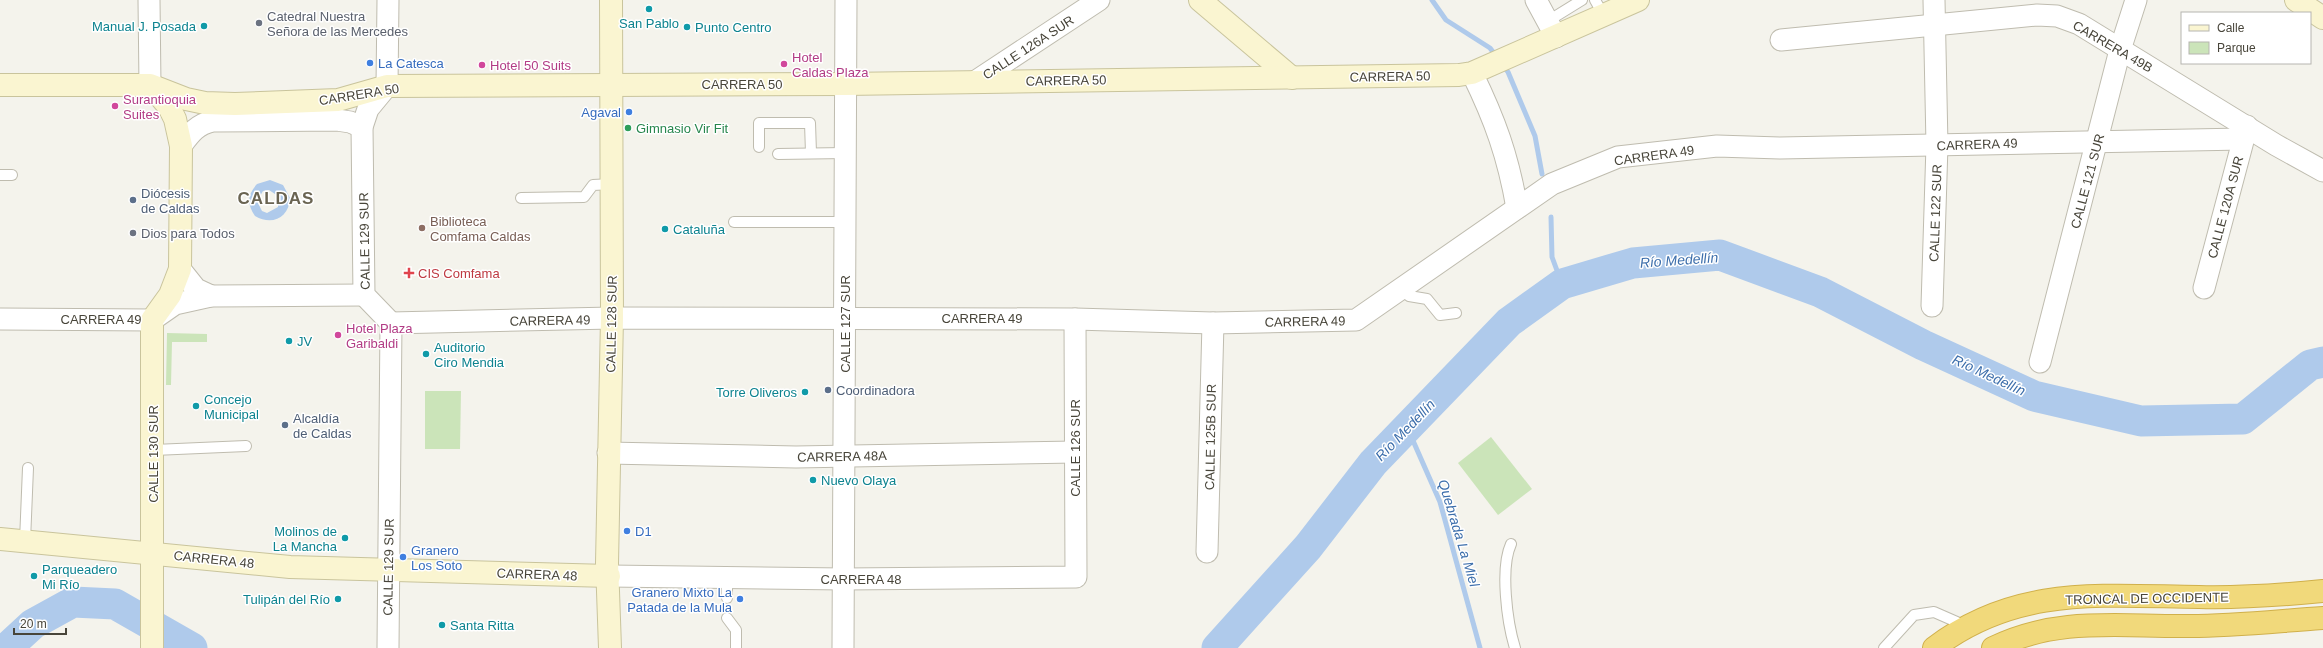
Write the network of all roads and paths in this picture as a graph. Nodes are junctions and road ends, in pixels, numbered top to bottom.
1 (149, 0) edge
2 (388, 0) edge
3 (611, 0) edge
4 (846, 0) edge
5 (1099, 0) edge
6 (1200, 0) edge
7 (1536, 0) edge
8 (1582, 0) edge
9 (1638, 0) edge
10 (1934, 0) edge
11 (2136, 0) edge
12 (2308, 5) edge
13 (1599, 8) edge
14 (2323, 18) edge
15 (1934, 25) junction
16 (1552, 29) junction
17 (1781, 40) dead end
18 (2120, 50) junction
19 (1480, 69) junction
20 (1292, 78) junction
21 (976, 81) junction
22 (613, 84) junction
23 (846, 84) junction
24 (0, 85) edge
25 (150, 85) junction
26 (387, 86) junction
27 (362, 127) junction
28 (2245, 132) junction
29 (2098, 140) junction
30 (1937, 145) junction
31 (181, 146) junction
32 (759, 147) dead end
33 (811, 153) junction
34 (845, 153) junction
35 (778, 154) dead end
36 (2323, 171) edge
37 (0, 175) edge
38 (12, 175) dead end
39 (612, 184) junction
40 (521, 198) dead end
41 (1517, 208) junction
42 (734, 222) dead end
43 (846, 222) junction
44 (180, 269) junction
45 (2204, 288) dead end
46 (1402, 290) junction
47 (364, 295) junction
48 (211, 296) junction
49 (1932, 306) dead end
50 (1456, 313) dead end
51 (612, 318) junction
52 (845, 318) junction
53 (0, 319) edge
54 (1075, 319) junction
55 (152, 320) junction
56 (1213, 323) junction
57 (391, 324) junction
58 (2040, 362) dead end
59 (246, 446) dead end
60 (154, 450) junction
61 (1076, 452) junction
62 (608, 453) junction
63 (845, 456) junction
64 (28, 468) dead end
65 (0, 539) edge
66 (25, 541) junction
67 (1511, 544) dead end
68 (1207, 552) dead end
69 (154, 553) junction
70 (388, 570) junction
71 (609, 576) junction
72 (1076, 577) joint
73 (844, 579) junction
74 (2323, 592) edge
75 (727, 618) dead end
76 (2323, 618) edge
77 (1966, 626) junction
78 (152, 647) edge
79 (388, 648) edge
80 (610, 648) edge
81 (736, 648) edge
82 (843, 648) edge
83 (1515, 648) edge
84 (1884, 648) edge
85 (1934, 648) edge
86 (1993, 648) edge

1 - 25 street
2 - 26 street
3 - 22 main road, CALLE 128 SUR
4 - 23 street, CALLE 127 SUR
5 - 21 street, CALLE 126A SUR
6 - 20 main road
7 - 16 street
8 - 16 lane
9 - 13 main road
10 - 15 street, CALLE 122 SUR
11 - 18 street, CALLE 121 SUR
12 - 14 main road
13 - 16 main road
15 - 17 street, CARRERA 49B
15 - 18 street, CARRERA 49B
15 - 30 street, CALLE 122 SUR
16 - 19 main road, CARRERA 50
18 - 28 street, CARRERA 49B
18 - 29 street, CALLE 121 SUR
19 - 20 main road, CARRERA 50
19 - 41 street
20 - 21 main road, CARRERA 50
21 - 23 main road, CARRERA 50
22 - 23 main road, CARRERA 50
22 - 26 main road, CARRERA 50
22 - 39 main road, CALLE 128 SUR
23 - 34 street, CALLE 127 SUR
24 - 25 main road, CARRERA 50
25 - 26 main road, CARRERA 50
25 - 31 main road
26 - 27 street, CALLE 129 SUR
27 - 31 street, CARRERA 50
27 - 47 street, CALLE 129 SUR
28 - 29 street, CARRERA 49
28 - 36 street, CARRERA 49B
28 - 45 street, CALLE 120A SUR
29 - 30 street, CARRERA 49
29 - 58 street, CALLE 121 SUR
30 - 41 street, CARRERA 49
30 - 49 street, CALLE 122 SUR
31 - 44 main road
32 - 33 lane
33 - 34 lane
33 - 35 lane
34 - 43 street, CALLE 127 SUR
37 - 38 lane
39 - 40 lane
39 - 51 main road, CALLE 128 SUR
41 - 46 street, CARRERA 49
42 - 43 lane
43 - 52 street, CALLE 127 SUR
44 - 48 street
44 - 55 main road
46 - 50 lane
46 - 56 street, CARRERA 49
47 - 48 street, CARRERA 49
47 - 57 street, CALLE 129 SUR
48 - 55 street, CARRERA 49
51 - 52 street, CARRERA 49
51 - 57 street, CARRERA 49
51 - 62 main road, CALLE 128 SUR
52 - 54 street, CARRERA 49
52 - 63 street, CALLE 127 SUR
53 - 55 street, CARRERA 49
54 - 56 street, CARRERA 49
54 - 61 street, CALLE 126 SUR
55 - 60 main road, CALLE 130 SUR
56 - 68 street, CALLE 125B SUR
57 - 70 street, CALLE 129 SUR
59 - 60 lane
60 - 69 main road, CALLE 130 SUR
61 - 63 street, CARRERA 48A
61 - 72 street, CALLE 126 SUR
62 - 63 street, CARRERA 48A
62 - 71 main road, CALLE 128 SUR
63 - 73 street, CALLE 127 SUR
64 - 66 lane
65 - 66 main road, CARRERA 48
66 - 69 main road, CARRERA 48
67 - 83 lane
69 - 70 main road, CARRERA 48
69 - 78 main road, CALLE 130 SUR
70 - 71 main road, CARRERA 48
70 - 79 street, CALLE 129 SUR
71 - 73 street, CARRERA 48
71 - 80 main road, CALLE 128 SUR
72 - 73 street, CARRERA 48
73 - 82 street, CALLE 127 SUR
74 - 77 highway, TRONCAL DE OCCIDENTE
75 - 81 lane
76 - 86 highway, TRONCAL DE OCCIDENTE
77 - 84 lane
77 - 85 highway, TRONCAL DE OCCIDENTE

